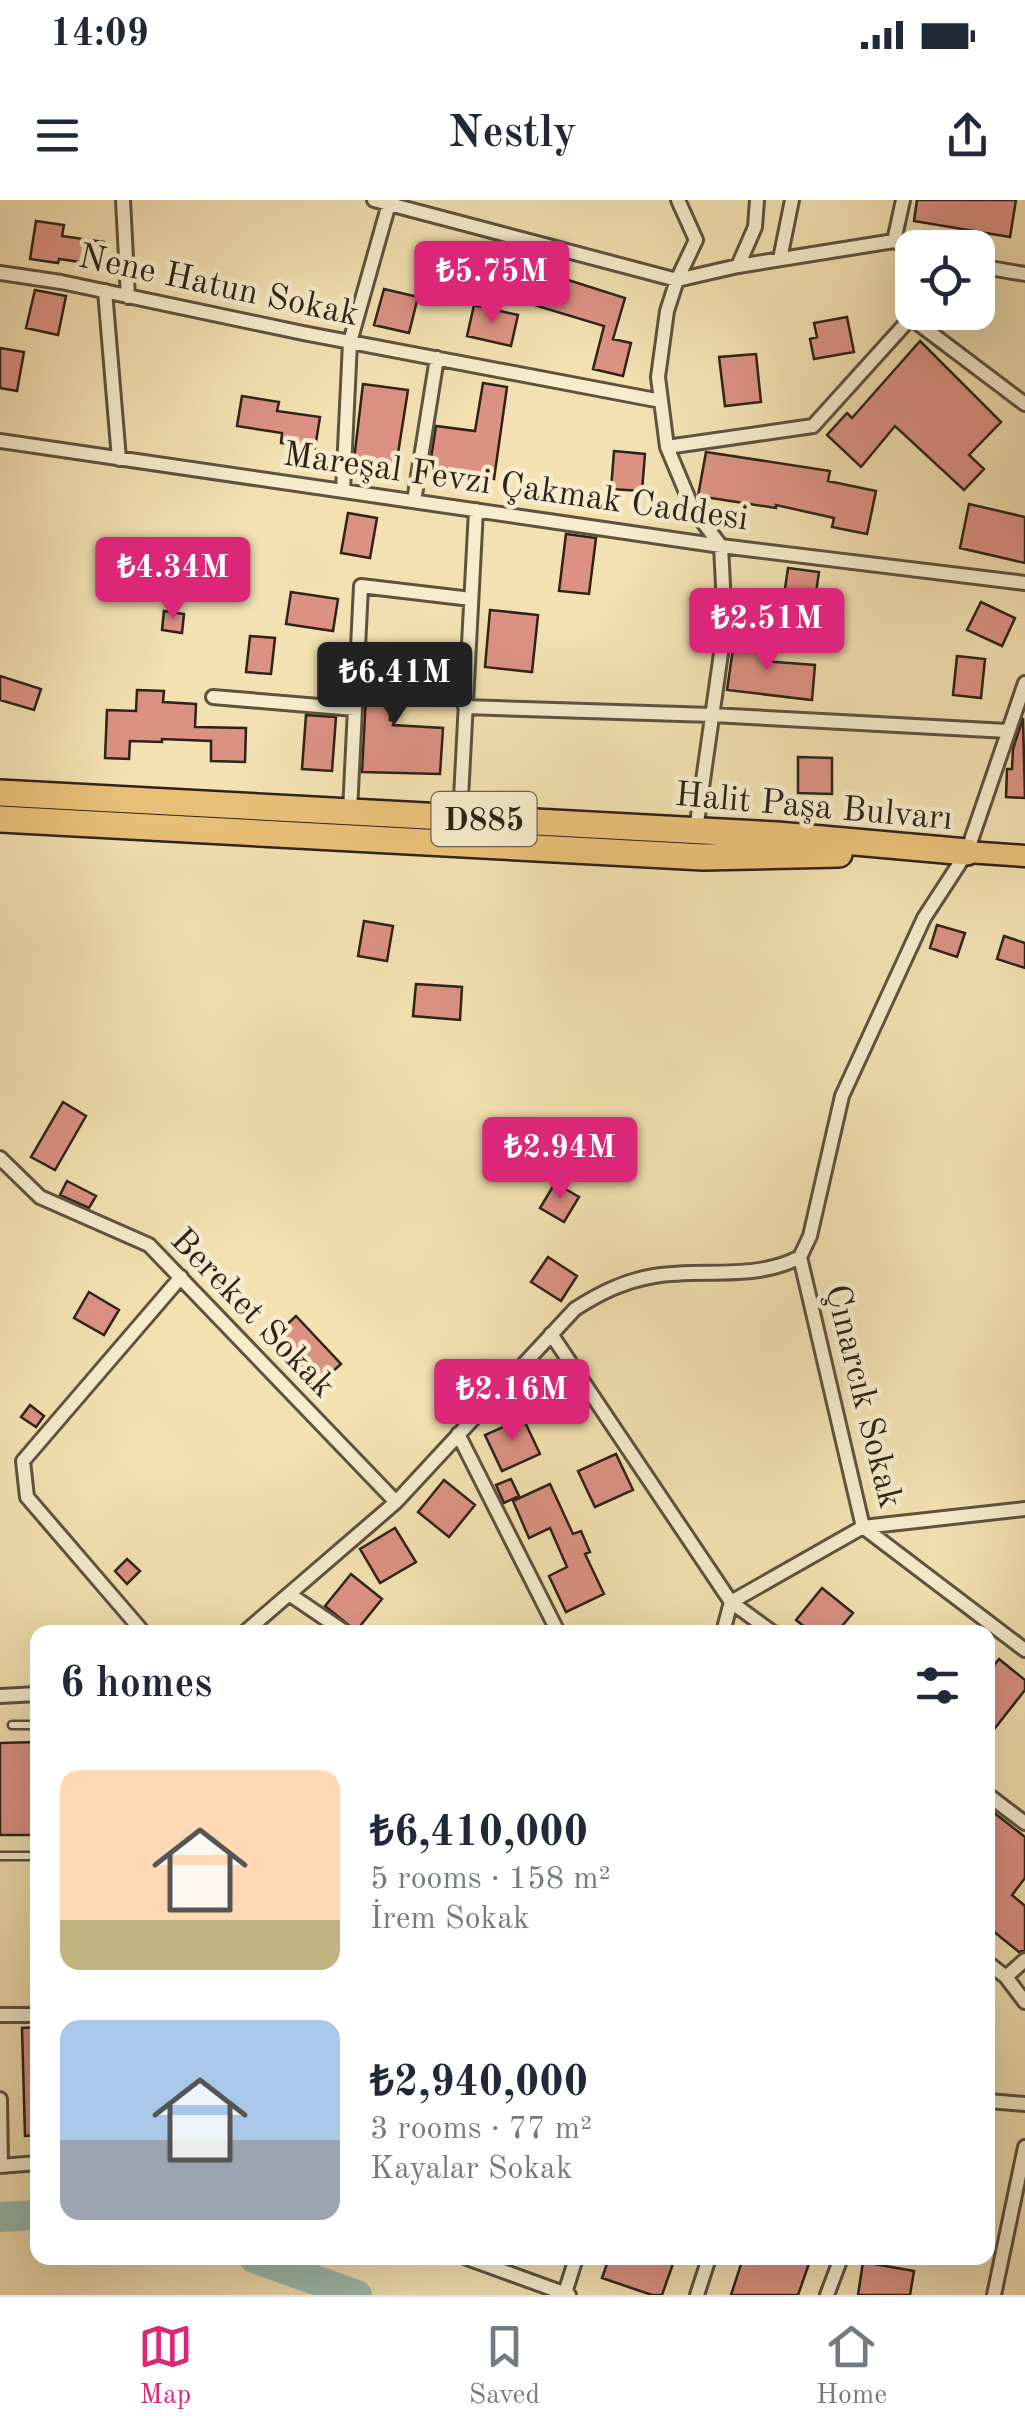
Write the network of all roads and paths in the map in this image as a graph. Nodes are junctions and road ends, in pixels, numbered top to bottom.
1 (123, 200) edge
2 (374, 200) edge
3 (678, 200) edge
4 (757, 200) edge
5 (792, 200) edge
6 (902, 200) edge
7 (390, 202) edge
8 (894, 242) joint
9 (780, 260) junction
10 (738, 266) junction
11 (995, 267) edge
12 (1024, 269) edge
13 (0, 274) edge
14 (676, 280) junction
15 (105, 292) junction
16 (128, 296) junction
17 (900, 330) edge
18 (933, 330) edge
19 (350, 342) junction
20 (437, 358) junction
21 (661, 401) junction
22 (1025, 404) edge
23 (0, 442) edge
24 (667, 447) junction
25 (119, 458) junction
26 (343, 491) junction
27 (414, 501) junction
28 (476, 510) junction
29 (721, 546) junction
30 (1025, 583) edge
31 (471, 599) junction
32 (1025, 683) edge
33 (214, 697) dead end
34 (464, 707) junction
35 (355, 709) junction
36 (712, 715) junction
37 (1008, 731) junction
38 (0, 792) edge
39 (350, 812) junction
40 (460, 817) junction
41 (0, 819) edge
42 (696, 830) junction
43 (967, 852) junction
44 (1025, 856) edge
45 (0, 1158) edge
46 (800, 1258) junction
47 (180, 1277) junction
48 (551, 1334) junction
49 (458, 1434) junction
50 (396, 1502) junction
51 (1025, 1509) edge
52 (863, 1527) junction
53 (289, 1594) junction
54 (731, 1602) junction
55 (138, 1625) edge
56 (253, 1625) edge
57 (336, 1625) edge
58 (554, 1625) edge
59 (725, 1625) edge
60 (762, 1625) edge
61 (993, 1625) edge
62 (995, 1626) edge
63 (1025, 1633) edge
64 (1008, 1636) junction
65 (1025, 1650) edge
66 (30, 1694) edge
67 (0, 1696) edge
68 (12, 1725) dead end
69 (30, 1725) edge
70 (995, 1800) edge
71 (1025, 1824) edge
72 (0, 1856) edge
73 (30, 1856) edge
74 (1025, 1960) edge
75 (995, 1968) edge
76 (1006, 1977) junction
77 (1025, 2002) edge
78 (0, 2015) edge
79 (30, 2015) edge
80 (0, 2099) edge
81 (995, 2102) edge
82 (1025, 2104) edge
83 (1025, 2147) edge
84 (30, 2164) edge
85 (1, 2166) edge
86 (486, 2265) edge
87 (574, 2265) edge
88 (707, 2265) edge
89 (839, 2265) edge
90 (567, 2294) edge
91 (697, 2295) edge
92 (828, 2295) edge
93 (994, 2295) edge

1 - 16 street
2 - 7 street
3 - 14 street
4 - 10 street
5 - 9 street
6 - 8 street
7 - 14 street
7 - 19 street
8 - 9 street
9 - 10 street
10 - 14 street
11 - 12 street
13 - 15 street, Nene Hatun Sokak
14 - 21 street
15 - 16 street, Nene Hatun Sokak
15 - 25 street
16 - 19 street, Nene Hatun Sokak
17 - 24 street
18 - 22 street
19 - 20 street, Nene Hatun Sokak
19 - 26 street
20 - 21 street, Nene Hatun Sokak
20 - 27 street
21 - 24 street
23 - 25 street, Mareşal Fevzi Çakmak Caddesi
24 - 29 street
25 - 26 street, Mareşal Fevzi Çakmak Caddesi
26 - 27 street, Mareşal Fevzi Çakmak Caddesi
27 - 28 street, Mareşal Fevzi Çakmak Caddesi
28 - 29 street, Mareşal Fevzi Çakmak Caddesi
28 - 31 street
29 - 30 street, Mareşal Fevzi Çakmak Caddesi
29 - 36 street
31 - 34 street
31 - 35 street
32 - 37 street
33 - 35 street
34 - 36 street
34 - 40 street
35 - 39 street
36 - 37 street
36 - 42 street
37 - 43 street
38 - 39 highway, Halit Paşa Bulvarı / D885
39 - 40 highway, Halit Paşa Bulvarı / D885
40 - 42 highway, Halit Paşa Bulvarı / D885
41 - 43 highway, Halit Paşa Bulvarı / D885
42 - 43 highway, Halit Paşa Bulvarı / D885
43 - 44 main road, D885
43 - 46 street
45 - 47 street, Bereket Sokak
46 - 48 street
46 - 52 street, Çınarcık Sokak
47 - 50 street, Bereket Sokak
47 - 55 street
48 - 49 street
48 - 54 street
49 - 50 street
49 - 58 street
50 - 53 street
51 - 52 street
52 - 54 street
52 - 61 street, Çınarcık Sokak
53 - 56 street
53 - 57 street
54 - 59 street
54 - 60 street
62 - 64 street, Çınarcık Sokak
63 - 64 street
64 - 65 street, Çınarcık Sokak
66 - 67 street
68 - 69 lane
70 - 71 street
72 - 73 lane
74 - 76 street
75 - 76 street
76 - 77 street
78 - 79 street
80 - 85 street
81 - 82 street
83 - 93 street
84 - 85 street
86 - 90 street
87 - 90 street
88 - 91 street
89 - 92 street

